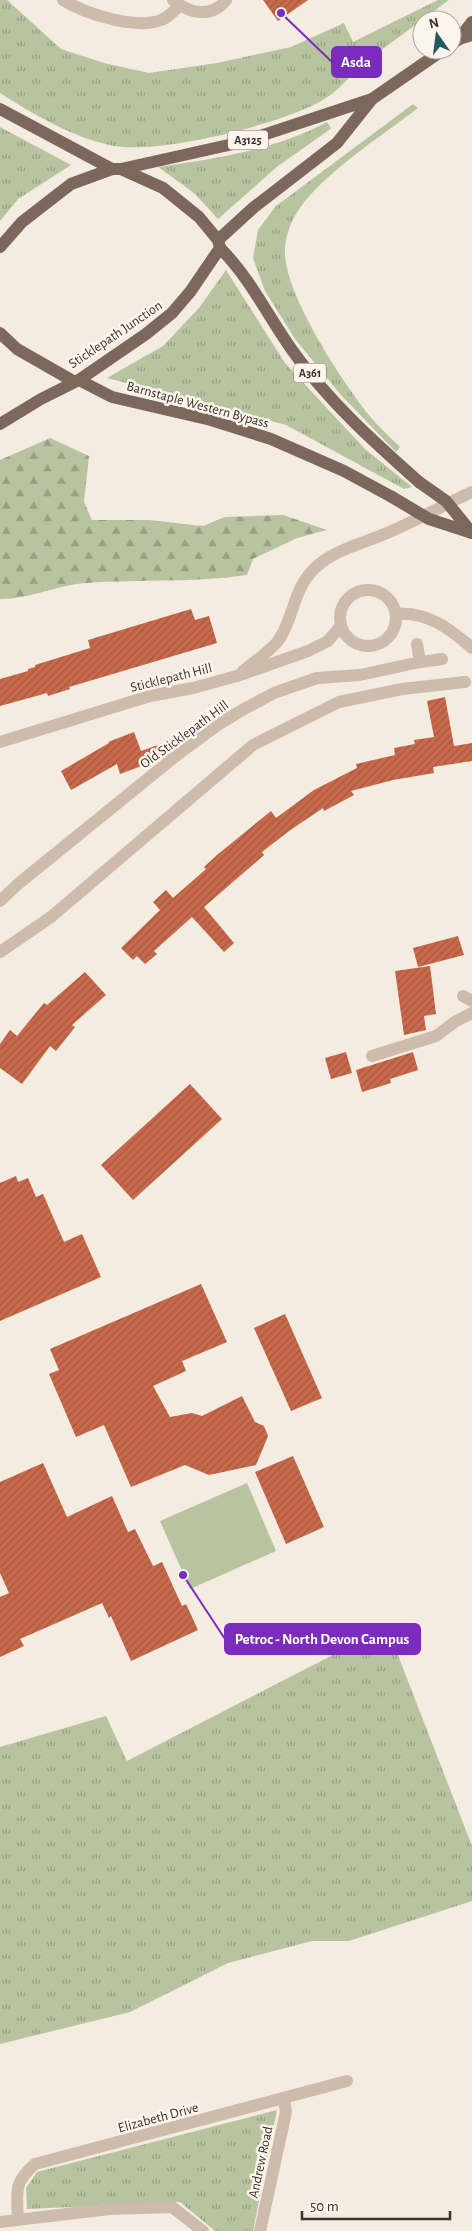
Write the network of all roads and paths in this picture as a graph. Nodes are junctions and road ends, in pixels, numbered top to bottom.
1 (63, 0) edge
2 (226, 0) edge
3 (176, 3) edge
4 (472, 22) edge
5 (462, 34) edge
6 (428, 60) edge
7 (372, 98) junction
8 (0, 109) edge
9 (116, 169) junction
10 (219, 244) junction
11 (0, 247) edge
12 (0, 333) edge
13 (76, 381) junction
14 (0, 424) edge
15 (472, 492) edge
16 (472, 533) edge
17 (397, 614) junction
18 (341, 626) junction
19 (417, 644) dead end
20 (472, 648) edge
21 (442, 658) dead end
22 (420, 662) junction
23 (237, 676) junction
24 (465, 682) dead end
25 (0, 742) edge
26 (0, 902) edge
27 (0, 952) edge
28 (472, 1013) edge
29 (372, 1056) dead end
30 (347, 2082) dead end
31 (284, 2099) junction
32 (18, 2220) junction
33 (0, 2222) edge
34 (203, 2231) edge
35 (260, 2231) edge

1 - 3 street
2 - 3 street
4 - 5 main road
6 - 7 main road, A3125
7 - 9 main road, A3125
7 - 10 main road, A3125
8 - 9 main road
9 - 10 main road
9 - 11 main road
10 - 13 main road, Sticklepath Junction
10 - 16 main road, Barnstaple Western Bypass / A361, bridge
12 - 13 main road, Sticklepath Junction
13 - 14 main road
13 - 16 main road, Barnstaple Western Bypass / A361, bridge
15 - 23 street
17 - 18 street
17 - 18 street
17 - 20 street
18 - 23 street, Sticklepath Hill
19 - 22 street
21 - 22 street, Old Sticklepath Hill
22 - 26 street, Old Sticklepath Hill
23 - 25 street, Sticklepath Hill
24 - 27 street
28 - 29 street
30 - 31 street, Elizabeth Drive
31 - 32 street, Elizabeth Drive
31 - 35 street, Andrew Road
32 - 33 street
32 - 34 street

